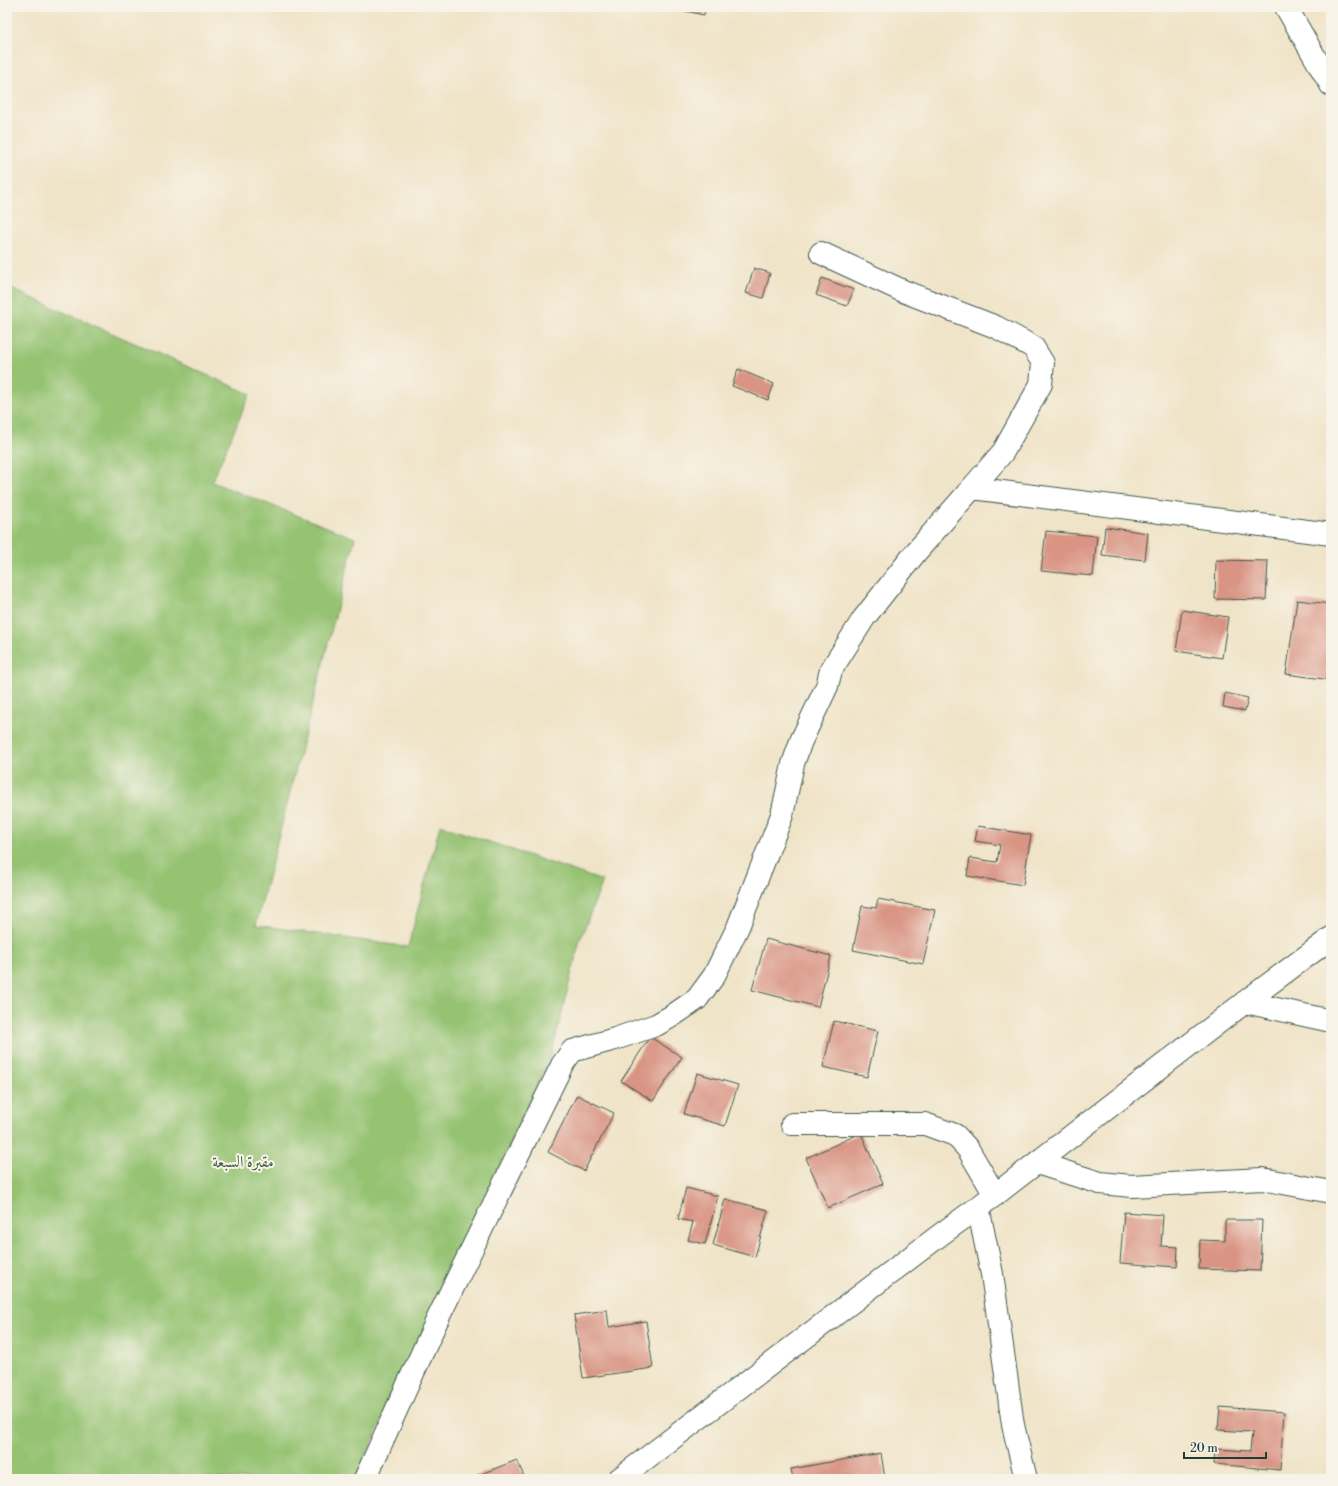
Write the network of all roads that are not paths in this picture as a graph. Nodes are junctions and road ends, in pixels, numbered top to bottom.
1 (1286, 7) edge
2 (1331, 85) edge
3 (821, 253) dead end
4 (972, 488) junction
5 (1331, 534) edge
6 (1331, 938) edge
7 (1245, 1002) junction
8 (1331, 1021) edge
9 (792, 1124) dead end
10 (1037, 1163) junction
11 (1331, 1192) edge
12 (986, 1201) junction
13 (365, 1479) edge
14 (619, 1479) edge
15 (1026, 1479) edge

1 - 2 street
3 - 4 street
4 - 5 street
4 - 13 street
6 - 7 street
7 - 8 street
7 - 10 street
9 - 12 street
10 - 11 street
10 - 12 street
12 - 14 street
12 - 15 street

